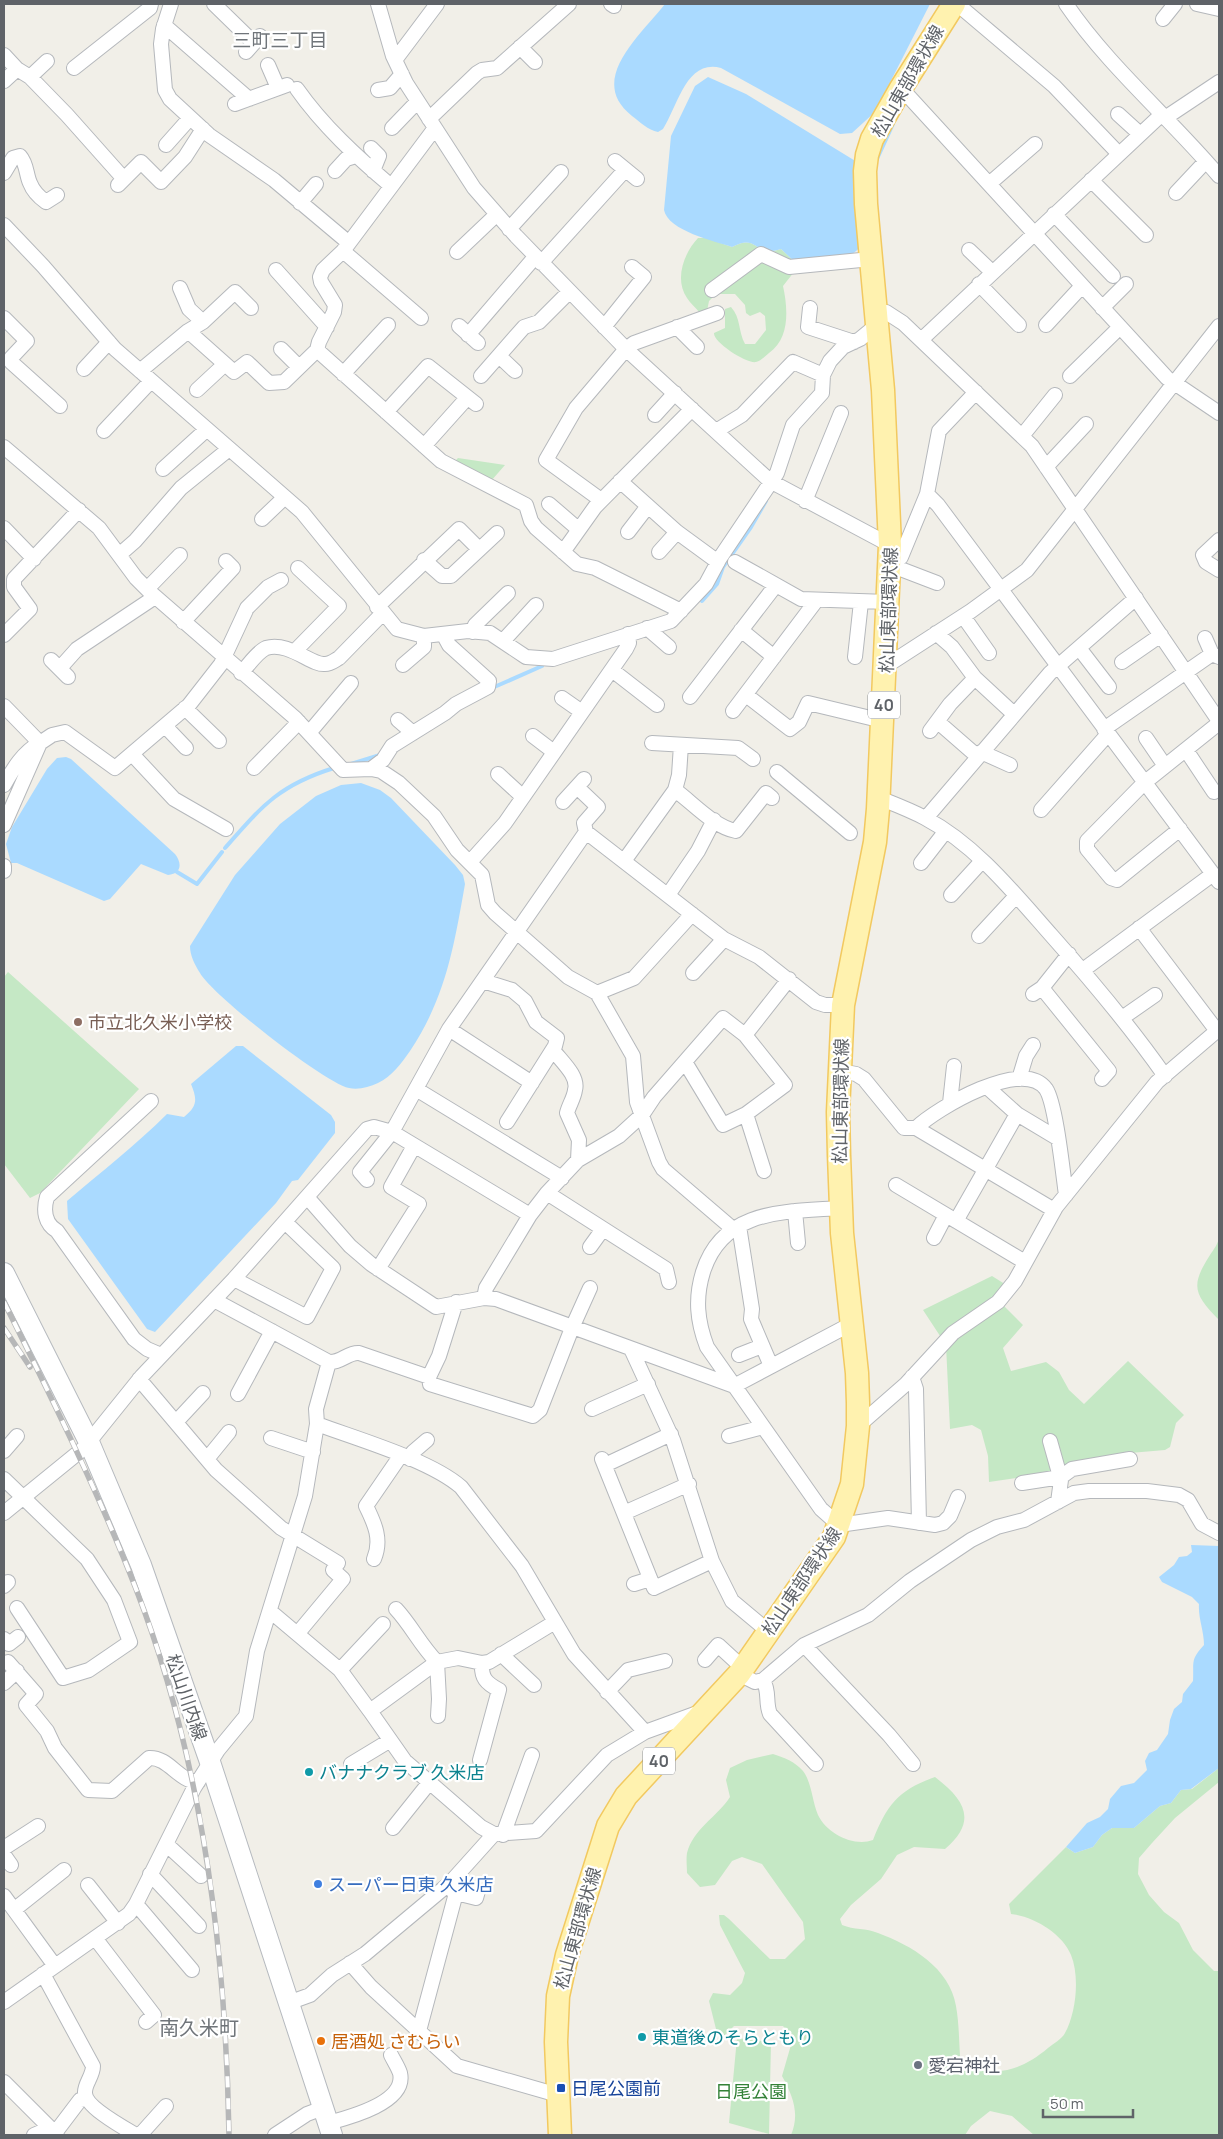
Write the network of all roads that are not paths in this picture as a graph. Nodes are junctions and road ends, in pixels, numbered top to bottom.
1 (151, 4) edge
2 (171, 4) edge
3 (214, 4) edge
4 (378, 4) edge
5 (569, 4) edge
6 (955, 4) edge
7 (1066, 4) edge
8 (1175, 4) edge
9 (1198, 4) edge
10 (431, 6) edge
11 (552, 8) edge
12 (1219, 9) edge
13 (1163, 19) dead end
14 (164, 25) junction
15 (253, 44) dead end
16 (520, 47) junction
17 (4, 55) edge
18 (395, 60) junction
19 (47, 61) dead end
20 (535, 62) dead end
21 (268, 65) dead end
22 (74, 68) dead end
23 (17, 69) junction
24 (402, 74) junction
25 (30, 78) junction
26 (4, 81) edge
27 (1219, 82) edge
28 (287, 87) junction
29 (901, 88) junction
30 (378, 90) dead end
31 (249, 99) junction
32 (418, 102) junction
33 (236, 104) dead end
34 (1118, 114) dead end
35 (1163, 116) junction
36 (190, 118) junction
37 (432, 124) junction
38 (392, 128) dead end
39 (203, 129) junction
40 (1140, 134) junction
41 (1035, 144) dead end
42 (166, 145) dead end
43 (370, 148) dead end
44 (1119, 154) junction
45 (356, 156) junction
46 (1206, 161) junction
47 (335, 171) dead end
48 (373, 171) junction
49 (4, 172) edge
50 (561, 172) dead end
51 (1219, 176) edge
52 (637, 179) dead end
53 (1090, 180) junction
54 (316, 184) dead end
55 (989, 184) junction
56 (391, 186) junction
57 (1176, 193) dead end
58 (57, 195) dead end
59 (300, 203) junction
60 (496, 214) junction
61 (1054, 214) junction
62 (4, 225) edge
63 (509, 229) junction
64 (1034, 233) junction
65 (1146, 235) dead end
66 (346, 246) junction
67 (969, 250) dead end
68 (457, 252) dead end
69 (871, 259) junction
70 (538, 260) junction
71 (632, 267) dead end
72 (1111, 268) dead end
73 (276, 270) dead end
74 (992, 272) junction
75 (979, 284) junction
76 (1126, 284) dead end
77 (1082, 286) junction
78 (180, 288) dead end
79 (712, 290) dead end
80 (569, 292) junction
81 (251, 308) dead end
82 (810, 308) dead end
83 (1102, 308) junction
84 (717, 313) dead end
85 (4, 318) edge
86 (421, 318) dead end
87 (877, 318) junction
88 (203, 322) junction
89 (388, 325) dead end
90 (1019, 325) dead end
91 (1046, 325) dead end
92 (1219, 326) edge
93 (327, 327) junction
94 (604, 327) junction
95 (677, 327) junction
96 (1120, 327) junction
97 (188, 331) junction
98 (469, 335) dead end
99 (921, 340) junction
100 (1215, 341) edge
101 (109, 342) junction
102 (854, 342) junction
103 (697, 347) dead end
104 (281, 349) dead end
105 (626, 349) junction
106 (317, 350) junction
107 (499, 356) junction
108 (7, 364) edge
109 (225, 364) junction
110 (299, 367) junction
111 (84, 369) dead end
112 (515, 371) dead end
113 (140, 372) junction
114 (343, 374) junction
115 (823, 375) junction
116 (481, 376) dead end
117 (1070, 376) dead end
118 (151, 381) junction
119 (1175, 384) junction
120 (197, 390) dead end
121 (976, 392) junction
122 (675, 393) junction
123 (1055, 395) dead end
124 (60, 406) dead end
125 (692, 409) junction
126 (386, 412) junction
127 (841, 413) dead end
128 (1219, 413) edge
129 (655, 415) dead end
130 (1086, 424) dead end
131 (206, 430) junction
132 (104, 431) dead end
133 (716, 431) junction
134 (1022, 436) junction
135 (424, 446) junction
136 (4, 447) edge
137 (229, 449) junction
138 (1046, 467) junction
139 (163, 469) dead end
140 (770, 481) junction
141 (620, 482) junction
142 (927, 494) junction
143 (285, 497) junction
144 (601, 500) junction
145 (805, 501) junction
146 (549, 504) dead end
147 (648, 506) junction
148 (79, 510) junction
149 (1075, 510) junction
150 (262, 519) dead end
151 (4, 528) edge
152 (578, 529) junction
153 (628, 532) dead end
154 (676, 532) junction
155 (497, 533) dead end
156 (1219, 540) edge
157 (479, 549) junction
158 (563, 552) junction
159 (659, 552) dead end
160 (119, 554) junction
161 (180, 555) dead end
162 (890, 556) junction
163 (34, 559) junction
164 (424, 560) junction
165 (226, 561) dead end
166 (718, 562) junction
167 (735, 562) dead end
168 (298, 568) dead end
169 (1219, 570) edge
170 (281, 580) dead end
171 (937, 583) dead end
172 (776, 585) junction
173 (1001, 590) junction
174 (151, 593) junction
175 (508, 594) dead end
176 (1136, 598) junction
177 (816, 601) junction
178 (861, 602) junction
179 (888, 602) junction
180 (537, 606) dead end
181 (380, 611) junction
182 (681, 611) junction
183 (963, 616) junction
184 (183, 622) junction
185 (647, 628) junction
186 (741, 630) junction
187 (473, 632) junction
188 (936, 633) junction
189 (443, 634) junction
190 (628, 634) junction
191 (4, 635) edge
192 (1162, 635) junction
193 (424, 636) junction
194 (1205, 638) dead end
195 (503, 641) junction
196 (669, 648) dead end
197 (1079, 648) junction
198 (295, 651) junction
199 (989, 653) dead end
200 (1215, 655) edge
201 (774, 656) junction
202 (223, 657) junction
203 (855, 657) dead end
204 (1122, 662) dead end
205 (403, 665) dead end
206 (1058, 665) junction
207 (886, 666) junction
208 (60, 668) dead end
209 (612, 670) junction
210 (1186, 671) junction
211 (241, 673) junction
212 (975, 678) junction
213 (351, 683) dead end
214 (1109, 687) dead end
215 (746, 695) junction
216 (690, 697) dead end
217 (562, 698) dead end
218 (657, 705) dead end
219 (4, 706) edge
220 (185, 708) junction
221 (733, 711) dead end
222 (582, 712) junction
223 (1014, 714) junction
224 (398, 720) dead end
225 (883, 721) junction
226 (299, 722) junction
227 (1219, 722) edge
228 (165, 726) junction
229 (1106, 731) junction
230 (309, 733) junction
231 (413, 733) junction
232 (532, 736) dead end
233 (1146, 738) dead end
234 (219, 740) dead end
235 (40, 743) junction
236 (652, 743) dead end
237 (681, 744) junction
238 (186, 748) dead end
239 (1186, 750) junction
240 (554, 752) junction
241 (132, 754) junction
242 (979, 754) junction
243 (752, 758) dead end
244 (1010, 765) dead end
245 (1165, 766) junction
246 (254, 768) dead end
247 (370, 769) junction
248 (777, 772) dead end
249 (498, 774) dead end
250 (1144, 783) junction
251 (4, 784) edge
252 (676, 790) junction
253 (1214, 792) dead end
254 (523, 797) junction
255 (772, 798) dead end
256 (879, 798) junction
257 (563, 802) dead end
258 (1040, 809) dead end
259 (926, 818) junction
260 (714, 820) junction
261 (4, 826) edge
262 (226, 829) dead end
263 (1180, 829) junction
264 (586, 832) junction
265 (945, 832) junction
266 (875, 837) junction
267 (624, 861) junction
268 (982, 861) junction
269 (470, 862) junction
270 (921, 863) dead end
271 (4, 866) edge
272 (4, 871) edge
273 (1216, 878) edge
274 (668, 895) junction
275 (951, 895) dead end
276 (1016, 896) junction
277 (692, 914) junction
278 (1139, 928) junction
279 (516, 932) junction
280 (979, 936) dead end
281 (724, 938) junction
282 (1069, 954) junction
283 (1083, 970) junction
284 (693, 973) dead end
285 (483, 980) junction
286 (789, 980) junction
287 (597, 993) junction
288 (1155, 995) dead end
289 (843, 1005) junction
290 (1122, 1018) junction
291 (449, 1029) junction
292 (1218, 1030) edge
293 (745, 1034) junction
294 (1033, 1045) dead end
295 (553, 1050) junction
296 (685, 1062) junction
297 (954, 1066) dead end
298 (840, 1071) junction
299 (1164, 1076) junction
300 (1018, 1079) junction
301 (1102, 1079) dead end
302 (532, 1083) junction
303 (987, 1087) junction
304 (416, 1089) junction
305 (150, 1101) dead end
306 (950, 1103) junction
307 (746, 1114) junction
308 (1017, 1114) junction
309 (642, 1116) junction
310 (507, 1122) dead end
311 (916, 1128) junction
312 (392, 1132) junction
313 (1057, 1138) junction
314 (414, 1146) junction
315 (578, 1160) junction
316 (986, 1167) junction
317 (764, 1171) dead end
318 (562, 1178) junction
319 (367, 1180) dead end
320 (896, 1185) dead end
321 (548, 1193) junction
322 (1066, 1195) junction
323 (307, 1197) junction
324 (841, 1208) junction
325 (1054, 1210) junction
326 (795, 1211) junction
327 (530, 1215) junction
328 (951, 1218) junction
329 (285, 1222) junction
330 (736, 1228) junction
331 (603, 1229) junction
332 (934, 1238) dead end
333 (798, 1243) dead end
334 (590, 1247) dead end
335 (1025, 1262) junction
336 (378, 1269) junction
337 (4, 1274) edge
338 (234, 1279) junction
339 (669, 1282) dead end
340 (590, 1288) dead end
341 (484, 1298) junction
342 (214, 1300) junction
343 (456, 1302) junction
344 (853, 1323) junction
345 (572, 1328) junction
346 (272, 1332) junction
347 (762, 1346) junction
348 (632, 1350) junction
349 (161, 1355) junction
350 (739, 1356) dead end
351 (328, 1362) junction
352 (771, 1366) junction
353 (429, 1377) junction
354 (912, 1377) junction
355 (139, 1379) junction
356 (648, 1384) junction
357 (734, 1386) junction
358 (203, 1393) dead end
359 (238, 1394) dead end
360 (592, 1409) dead end
361 (176, 1422) junction
362 (317, 1424) junction
363 (858, 1426) junction
364 (763, 1427) junction
365 (229, 1432) dead end
366 (671, 1434) junction
367 (729, 1436) dead end
368 (271, 1438) dead end
369 (427, 1440) dead end
370 (1050, 1441) dead end
371 (89, 1442) junction
372 (313, 1452) junction
373 (405, 1457) junction
374 (207, 1459) junction
375 (1130, 1459) dead end
376 (1060, 1477) junction
377 (4, 1479) edge
378 (1022, 1483) dead end
379 (689, 1484) junction
380 (958, 1496) dead end
381 (21, 1497) junction
382 (1058, 1502) junction
383 (4, 1513) edge
384 (624, 1513) junction
385 (919, 1523) junction
386 (840, 1525) junction
387 (1219, 1533) edge
388 (293, 1536) junction
389 (374, 1559) dead end
390 (712, 1561) junction
391 (650, 1579) junction
392 (634, 1584) dead end
393 (17, 1608) dead end
394 (396, 1609) dead end
395 (270, 1611) junction
396 (555, 1622) junction
397 (383, 1624) dead end
398 (768, 1631) junction
399 (298, 1633) junction
400 (804, 1645) junction
401 (501, 1654) junction
402 (704, 1660) dead end
403 (665, 1661) dead end
404 (437, 1662) junction
405 (482, 1663) junction
406 (340, 1670) junction
407 (741, 1671) junction
408 (762, 1680) junction
409 (4, 1683) edge
410 (534, 1685) dead end
411 (607, 1692) junction
412 (709, 1708) junction
413 (370, 1711) junction
414 (438, 1716) dead end
415 (645, 1732) junction
416 (389, 1741) junction
417 (532, 1755) dead end
418 (480, 1760) dead end
419 (210, 1762) junction
420 (352, 1764) dead end
421 (816, 1764) dead end
422 (913, 1764) dead end
423 (198, 1782) junction
424 (429, 1783) junction
425 (38, 1826) dead end
426 (393, 1828) dead end
427 (498, 1835) junction
428 (166, 1844) junction
429 (4, 1848) edge
430 (64, 1870) dead end
431 (150, 1874) junction
432 (201, 1876) dead end
433 (88, 1885) dead end
434 (451, 1890) junction
435 (478, 1891) dead end
436 (4, 1896) edge
437 (136, 1904) junction
438 (15, 1909) junction
439 (118, 1923) junction
440 (199, 1926) dead end
441 (96, 1938) junction
442 (350, 1963) junction
443 (55, 1966) junction
444 (192, 1970) dead end
445 (43, 1974) junction
446 (4, 2002) edge
447 (288, 2003) junction
448 (146, 2022) dead end
449 (419, 2031) junction
450 (391, 2055) dead end
451 (6, 2089) edge
452 (558, 2095) junction
453 (86, 2099) junction
454 (166, 2106) dead end
455 (328, 2122) edge
456 (297, 2128) edge
457 (54, 2132) edge
458 (34, 2135) edge
459 (136, 2135) edge
460 (140, 2135) edge
461 (275, 2135) edge
462 (560, 2135) edge

1 - 22 street
2 - 14 street
3 - 15 street
4 - 18 street
5 - 11 street
6 - 29 main road, 松山東部環状線 / 40
6 - 44 street
7 - 35 street
8 - 13 street
9 - 12 street
10 - 18 street
11 - 16 street
14 - 31 street
14 - 36 street
16 - 20 street
16 - 37 street
17 - 23 street
18 - 24 street
19 - 25 street
21 - 28 street
23 - 25 street
23 - 26 street
24 - 30 street
24 - 32 street
25 - 39 street
27 - 35 street
28 - 31 street
28 - 45 street
29 - 55 street
29 - 69 main road, 松山東部環状線 / 40
31 - 33 street
32 - 37 street
32 - 38 street
34 - 40 street
35 - 40 street
35 - 46 street
36 - 39 street
36 - 42 street
37 - 56 street
37 - 60 street
39 - 59 street
40 - 44 street
41 - 55 street
43 - 48 street
44 - 53 street
45 - 47 street
45 - 48 street
46 - 51 street
46 - 57 street
48 - 56 street
49 - 58 street
50 - 63 street
52 - 70 street
53 - 61 street
53 - 65 street
54 - 59 street
55 - 64 street
56 - 66 street
59 - 66 street
60 - 63 street
60 - 68 street
61 - 64 street
61 - 72 street
62 - 101 street
63 - 70 street
64 - 74 street
64 - 77 street
66 - 86 street
66 - 93 street
67 - 74 street
69 - 79 street
69 - 87 main road, 松山東部環状線 / 40
70 - 80 street
70 - 98 street
71 - 94 street
73 - 93 street
74 - 75 street
75 - 90 street
75 - 99 street
76 - 83 street
77 - 83 street
77 - 91 street
78 - 88 street
80 - 94 street
80 - 107 street
81 - 88 street
82 - 102 street
83 - 96 street
84 - 95 street
85 - 108 street
87 - 99 street
87 - 102 street
87 - 162 main road, 松山東部環状線 / 40
88 - 97 street
89 - 114 street
92 - 100 street
93 - 106 street
94 - 105 street
95 - 103 street
95 - 105 street
96 - 117 street
96 - 119 street
97 - 109 street
97 - 113 street
99 - 121 street
100 - 119 street
101 - 111 street
101 - 113 street
102 - 115 street
104 - 110 street
105 - 122 street
105 - 144 street
106 - 110 street
106 - 114 street
107 - 112 street
107 - 116 street
108 - 124 street
109 - 110 street
109 - 120 street
113 - 118 street
114 - 126 street
115 - 133 street
115 - 140 street
118 - 131 street
118 - 132 street
119 - 128 street
119 - 149 street
121 - 134 street
121 - 142 street
122 - 125 street
122 - 129 street
123 - 134 street
125 - 133 street
125 - 141 street
126 - 135 street
126 - 135 street
127 - 145 street
130 - 138 street
131 - 137 street
131 - 139 street
133 - 140 street
134 - 138 street
135 - 158 street
136 - 148 street
137 - 143 street
137 - 160 street
138 - 149 street
140 - 145 street
140 - 166 street
141 - 144 street
141 - 147 street
142 - 162 street
142 - 173 street
143 - 150 street
143 - 181 street
144 - 152 street
145 - 162 street
146 - 152 street
147 - 153 street
147 - 154 street
148 - 160 street
148 - 163 street
149 - 173 street
149 - 176 street
151 - 163 street
152 - 158 street
154 - 159 street
154 - 166 street
155 - 157 street
156 - 169 street
157 - 164 street
157 - 164 street
158 - 182 street
160 - 174 street
161 - 174 street
162 - 171 street
162 - 179 main road, 松山東部環状線 / 40
163 - 191 street
164 - 181 street
165 - 184 street
166 - 182 street
167 - 172 street
168 - 198 street
170 - 202 street
172 - 177 street
172 - 186 street
173 - 183 street
173 - 206 street
174 - 184 street
174 - 208 street
175 - 187 street
176 - 192 street
176 - 197 street
177 - 178 street
177 - 201 street
178 - 179 street
178 - 203 street
179 - 207 main road, 松山東部環状線 / 40
180 - 195 street
181 - 193 street
181 - 198 street
182 - 185 street
183 - 188 street
183 - 199 street
184 - 202 street
185 - 190 street
185 - 196 street
186 - 201 street
186 - 216 street
187 - 189 street
187 - 195 street
188 - 207 street
188 - 212 street
189 - 193 street
189 - 231 street
190 - 195 street
190 - 209 street
192 - 204 street
192 - 210 street
193 - 205 street
194 - 200 street
197 - 206 street
197 - 214 street
198 - 211 street
200 - 210 street
201 - 215 street
202 - 211 street
202 - 220 street
206 - 223 street
206 - 229 street
207 - 225 main road, 松山東部環状線 / 40
209 - 218 street
209 - 222 street
210 - 227 street
210 - 229 street
211 - 226 street
212 - 223 street
212 - 242 street
213 - 230 street
215 - 221 street
215 - 225 street
217 - 222 street
219 - 235 street
220 - 228 street
220 - 234 street
222 - 240 street
223 - 242 street
224 - 231 street
225 - 256 main road, 松山東部環状線 / 40
226 - 230 street
226 - 246 street
227 - 239 street
228 - 238 street
228 - 241 street
229 - 250 street
229 - 258 street
230 - 247 street
231 - 247 street
232 - 240 street
233 - 245 street
235 - 241 street
235 - 251 street
235 - 261 street
236 - 237 street
237 - 243 street
237 - 252 street
239 - 245 street
239 - 253 street
240 - 254 street
241 - 262 street
242 - 244 street
242 - 259 street
245 - 250 street
247 - 269 street
248 - 266 street
249 - 254 street
250 - 263 street
250 - 263 street
252 - 260 street
252 - 267 street
254 - 269 street
255 - 260 street
256 - 259 street
256 - 266 main road, 松山東部環状線 / 40
257 - 264 street
259 - 265 street
260 - 274 street
263 - 273 street
264 - 267 street
264 - 279 street
265 - 268 street
265 - 270 street
266 - 289 main road, 松山東部環状線 / 40
267 - 274 street
268 - 275 street
268 - 276 street
269 - 279 street
271 - 272 street
273 - 278 street
274 - 277 street
276 - 280 street
276 - 282 street
277 - 281 street
277 - 287 street
278 - 283 street
278 - 292 street
279 - 285 street
279 - 287 street
281 - 284 street
281 - 286 street
282 - 283 street
282 - 301 street
283 - 290 street
285 - 291 street
285 - 295 street
286 - 289 street
286 - 293 street
287 - 309 street
288 - 290 street
289 - 298 main road, 松山東部環状線 / 40
290 - 299 street
291 - 302 street
291 - 304 street
292 - 299 street
293 - 296 street
293 - 307 street
294 - 300 street
295 - 302 street
295 - 315 street
296 - 307 street
296 - 309 street
297 - 306 street
298 - 311 street
298 - 324 main road, 松山東部環状線 / 40
299 - 322 street
300 - 303 street
300 - 313 street
302 - 310 street
303 - 306 street
303 - 308 street
304 - 312 street
304 - 318 street
305 - 349 street
306 - 311 street
307 - 317 street
308 - 313 street
308 - 316 street
309 - 315 street
309 - 330 street
311 - 316 street
312 - 314 street
312 - 319 street
312 - 323 street
313 - 322 street
314 - 327 street
314 - 336 street
315 - 318 street
316 - 325 street
316 - 328 street
318 - 321 street
320 - 328 street
321 - 327 street
321 - 331 street
322 - 325 street
323 - 329 street
323 - 336 street
324 - 326 street
324 - 344 main road, 松山東部環状線 / 40
325 - 335 street
326 - 330 street
326 - 333 street
327 - 341 street
328 - 332 street
328 - 335 street
329 - 338 street
329 - 338 street
330 - 347 street
330 - 357 street
331 - 334 street
331 - 339 street
335 - 354 street
336 - 343 street
337 - 371 main road, 松山川内線
338 - 342 street
340 - 345 street
341 - 343 street
341 - 345 street
342 - 346 street
342 - 349 street
343 - 353 street
344 - 352 street
344 - 363 main road, 松山東部環状線 / 40
345 - 348 street
345 - 353 street
346 - 351 street
346 - 359 street
347 - 350 street
347 - 352 street
348 - 356 street
348 - 357 street
349 - 355 street
351 - 353 street
351 - 362 street
352 - 357 street
354 - 363 street
354 - 385 street
355 - 361 street
355 - 371 street
356 - 360 street
356 - 366 street
357 - 364 street
358 - 361 street
361 - 374 street
362 - 372 street
362 - 373 street
363 - 386 main road, 松山東部環状線 / 40
364 - 367 street
364 - 386 street
365 - 374 street
366 - 379 street
366 - 384 street
368 - 372 street
369 - 373 street
370 - 376 street
371 - 381 street
371 - 419 main road, 松山川内線
372 - 388 street
373 - 389 street
373 - 396 street
374 - 388 street
375 - 376 street
376 - 378 street
376 - 382 street
377 - 381 street
379 - 384 street
379 - 390 street
380 - 385 street
381 - 383 street
381 - 393 street
382 - 387 street
382 - 400 street
384 - 391 street
385 - 386 street
386 - 398 main road, 松山東部環状線 / 40
388 - 395 street
388 - 399 street
390 - 391 street
390 - 398 street
391 - 392 street
394 - 404 street
395 - 399 street
395 - 419 street
396 - 401 street
396 - 411 street
397 - 406 street
398 - 407 main road, 松山東部環状線 / 40
399 - 406 street
400 - 408 street
400 - 422 street
401 - 405 street
401 - 410 street
402 - 407 street
403 - 411 street
404 - 405 street
404 - 413 street
404 - 414 street
405 - 418 street
406 - 413 street
407 - 408 street
407 - 412 main road, 松山東部環状線 / 40
408 - 421 street
409 - 423 street
411 - 415 street
412 - 415 street
412 - 452 main road, 松山東部環状線 / 40
413 - 416 street
415 - 427 street
416 - 420 street
416 - 424 street
417 - 427 street
419 - 423 street
419 - 447 main road, 松山川内線
423 - 428 street
424 - 426 street
424 - 427 street
425 - 429 street
427 - 434 street
428 - 431 street
428 - 432 street
430 - 438 street
431 - 437 street
431 - 440 street
433 - 439 street
434 - 435 street
434 - 442 street
434 - 449 street
436 - 438 street
437 - 439 street
437 - 444 street
438 - 443 street
439 - 441 street
441 - 443 street
441 - 448 street
442 - 447 street
442 - 449 street
443 - 445 street
445 - 446 street
445 - 453 street
447 - 455 main road, 松山川内線
449 - 452 street
450 - 455 street
451 - 457 street
452 - 462 main road, 松山東部環状線 / 40
453 - 457 street
453 - 459 street
454 - 460 street
455 - 456 street
456 - 461 street
457 - 458 street

